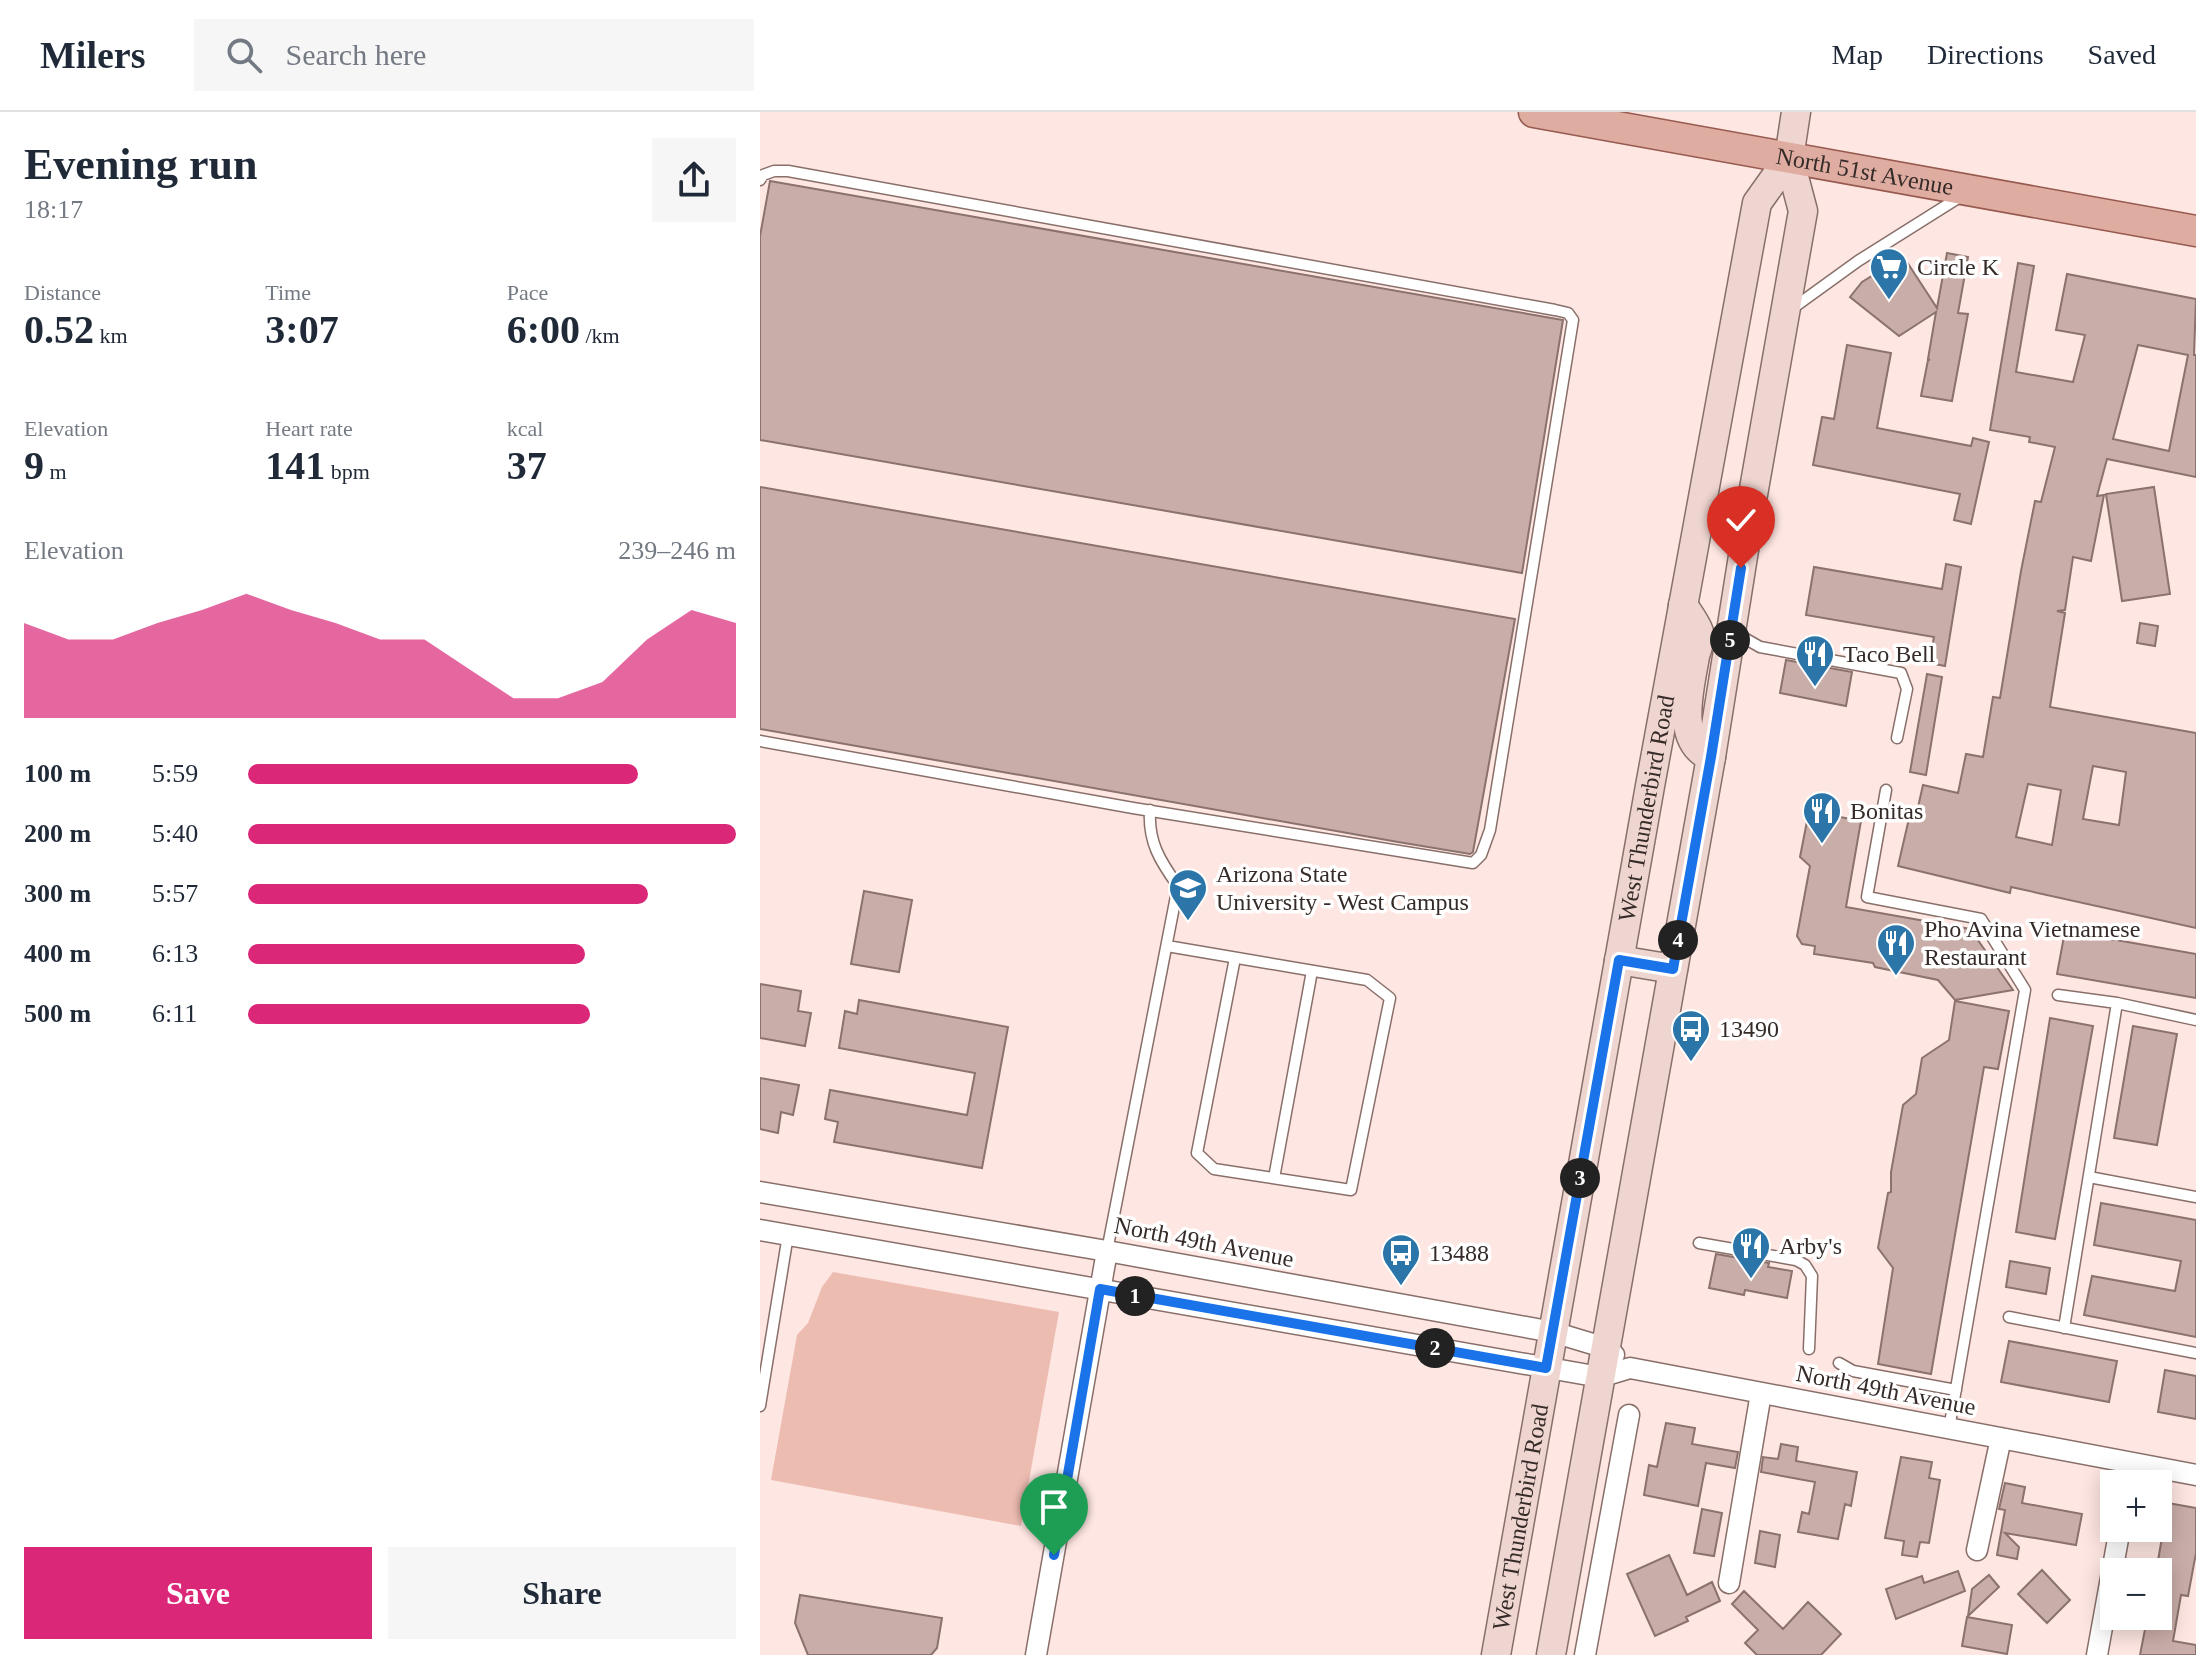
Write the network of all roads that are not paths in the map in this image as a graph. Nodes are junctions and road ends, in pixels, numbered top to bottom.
1 (1534, 112) edge
2 (1796, 112) edge
3 (1789, 158) junction
4 (760, 180) edge
5 (1969, 191) junction
6 (2196, 231) edge
7 (1785, 314) junction
8 (1683, 605) junction
9 (1731, 631) junction
10 (1897, 738) dead end
11 (760, 741) edge
12 (1711, 757) junction
13 (1886, 790) dead end
14 (1150, 810) junction
15 (1167, 946) junction
16 (1235, 958) junction
17 (1619, 960) junction
18 (1673, 969) junction
19 (1312, 971) junction
20 (2058, 995) dead end
21 (2117, 1003) junction
22 (2196, 1020) edge
23 (2089, 1177) junction
24 (1274, 1178) junction
25 (760, 1192) edge
26 (2196, 1197) edge
27 (760, 1230) edge
28 (788, 1235) junction
29 (1699, 1243) dead end
30 (1107, 1251) junction
31 (1100, 1289) junction
32 (2009, 1317) dead end
33 (2064, 1328) junction
34 (1553, 1332) junction
35 (1606, 1348) junction
36 (1809, 1349) dead end
37 (2196, 1353) edge
38 (1839, 1363) dead end
39 (1546, 1368) junction
40 (1630, 1368) junction
41 (1600, 1377) junction
42 (1956, 1390) junction
43 (1761, 1393) junction
44 (760, 1406) edge
45 (1629, 1415) dead end
46 (1949, 1429) junction
47 (2001, 1438) junction
48 (1604, 1453) junction
49 (2131, 1463) junction
50 (2130, 1470) edge
51 (2196, 1475) edge
52 (2117, 1542) edge
53 (1977, 1550) dead end
54 (1729, 1583) dead end
55 (1036, 1655) edge
56 (1496, 1655) edge
57 (1551, 1655) edge
58 (1585, 1655) edge
59 (2097, 1655) edge

1 - 3 main road, North 51st Avenue
2 - 3 main road, West Thunderbird Road
3 - 5 main road, North 51st Avenue
3 - 7 main road, West Thunderbird Road
3 - 8 main road, West Thunderbird Road
4 - 14 lane
5 - 6 main road, North 51st Avenue
5 - 7 lane
7 - 9 main road, West Thunderbird Road
8 - 12 main road
8 - 17 main road, West Thunderbird Road
9 - 10 lane
9 - 12 main road, West Thunderbird Road
11 - 14 lane
12 - 18 main road, West Thunderbird Road
13 - 42 lane
14 - 15 lane
15 - 16 lane
15 - 30 lane
16 - 19 lane
16 - 24 lane
17 - 18 main road
17 - 34 main road, West Thunderbird Road
18 - 35 main road, West Thunderbird Road
19 - 24 lane
19 - 24 lane
20 - 21 lane
21 - 22 lane
21 - 23 lane
23 - 26 lane
23 - 33 lane
25 - 30 street, North 49th Avenue
27 - 28 street, North 49th Avenue
28 - 31 street, North 49th Avenue
28 - 44 lane
29 - 36 lane
30 - 31 street
30 - 34 street, North 49th Avenue
31 - 39 street, North 49th Avenue
31 - 55 street
32 - 33 lane
33 - 37 lane
34 - 35 street, North 49th Avenue
34 - 39 main road, West Thunderbird Road
35 - 40 street, North 49th Avenue
35 - 41 main road, West Thunderbird Road
38 - 42 lane
39 - 41 street, North 49th Avenue
39 - 56 main road, West Thunderbird Road
40 - 41 street, North 49th Avenue
40 - 43 street, North 49th Avenue
41 - 48 main road, West Thunderbird Road
42 - 46 lane
43 - 46 street, North 49th Avenue
43 - 54 street, North 49th Avenue
45 - 48 street, West Thunderbird Road
46 - 47 street, North 49th Avenue
47 - 49 street, North 49th Avenue
47 - 53 street, North 49th Avenue
48 - 57 main road, West Thunderbird Road
48 - 58 street, West Thunderbird Road
49 - 50 street
49 - 51 street, North 49th Avenue
52 - 59 street

